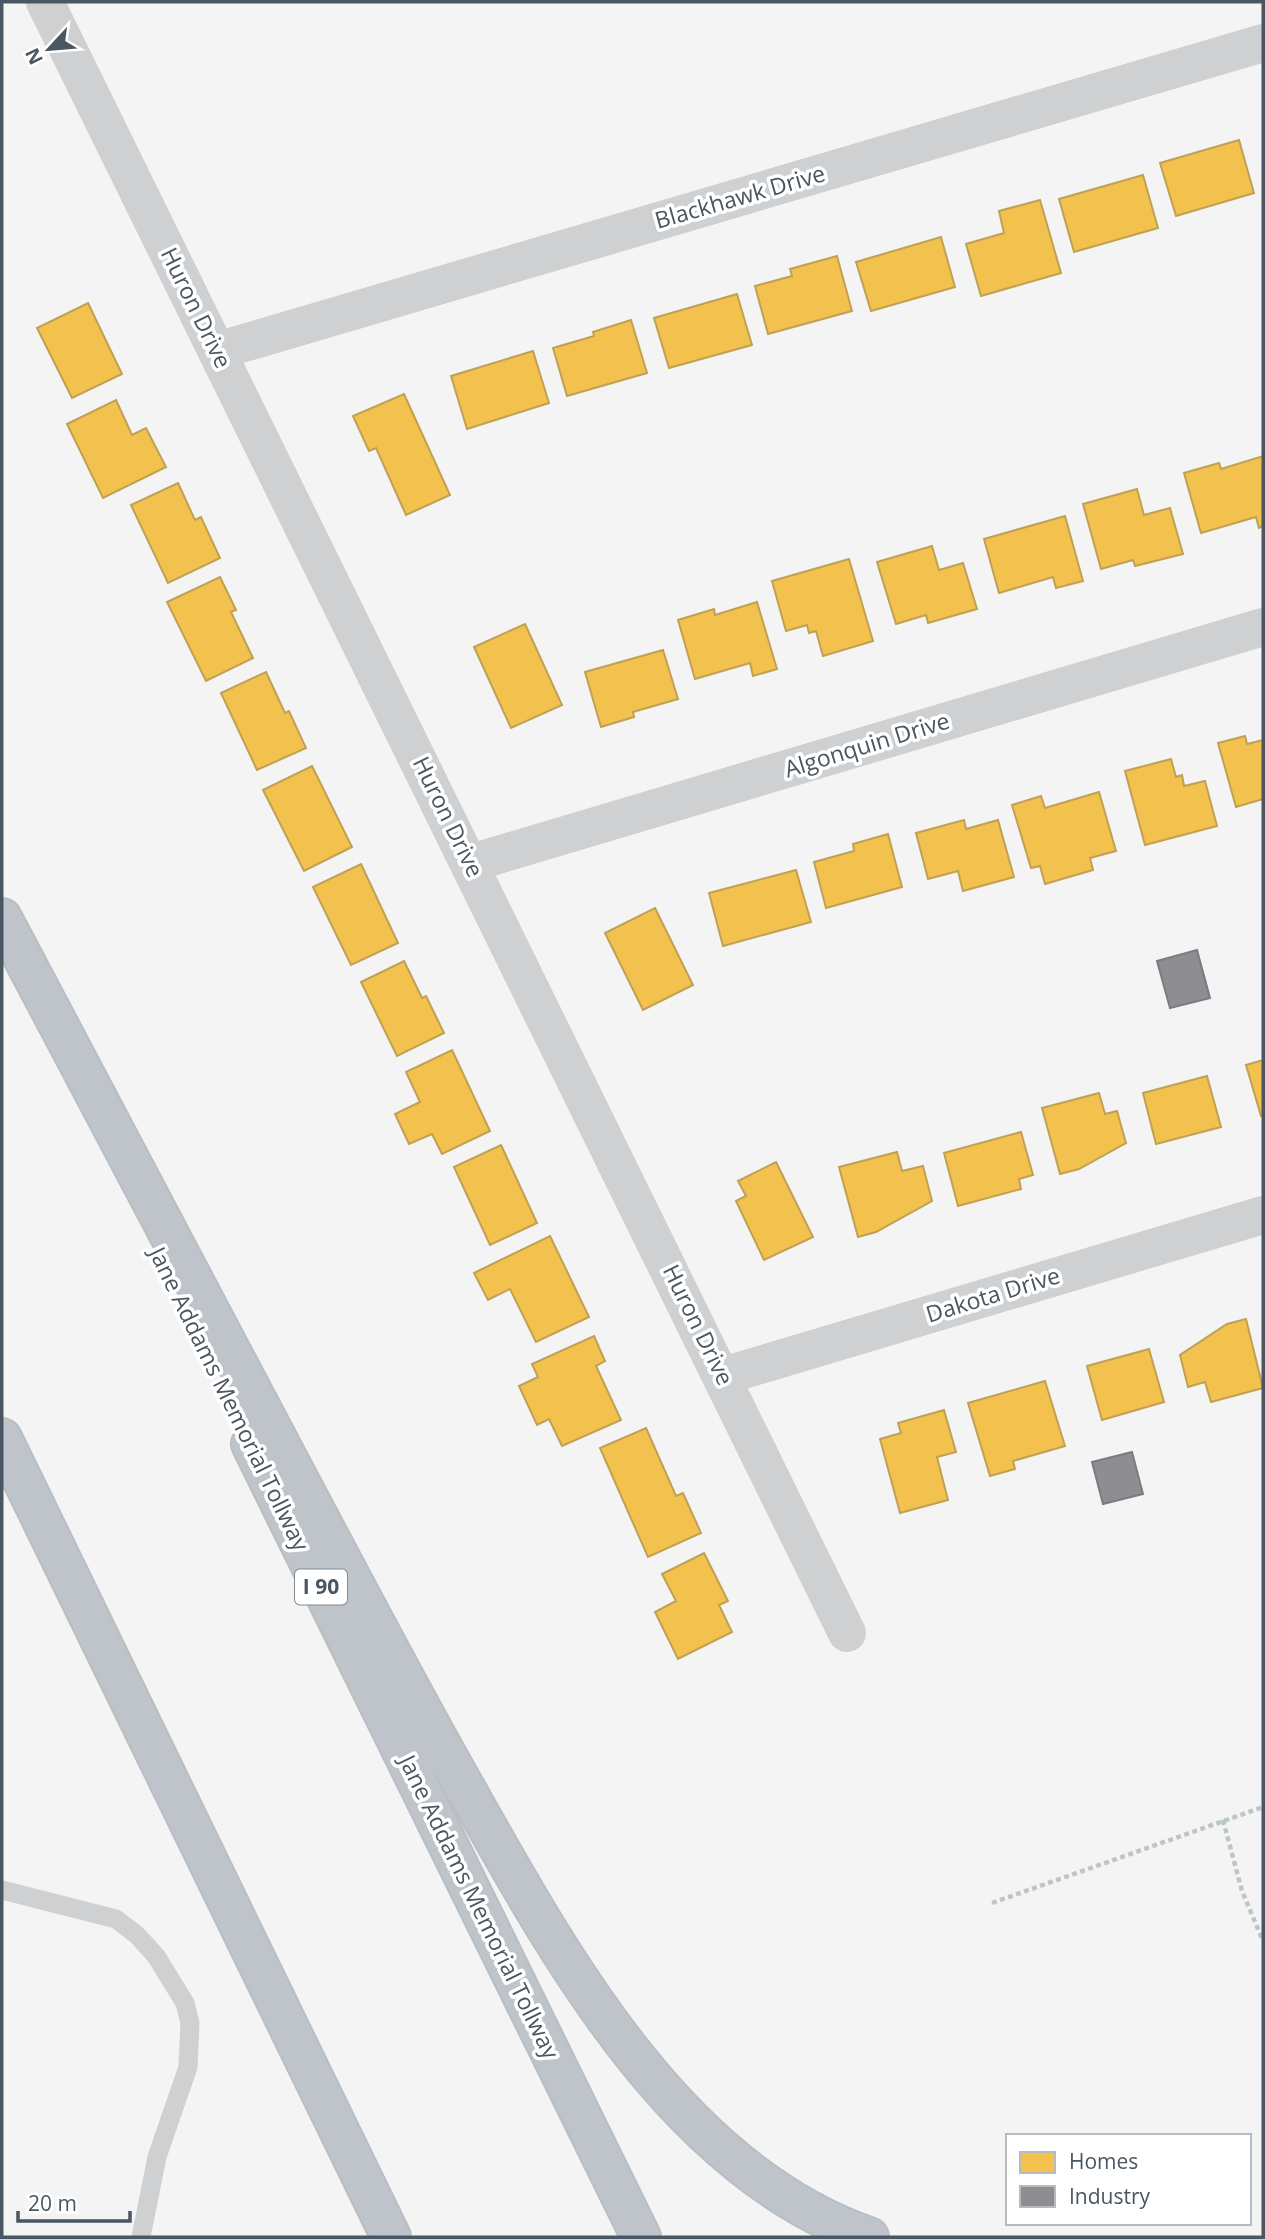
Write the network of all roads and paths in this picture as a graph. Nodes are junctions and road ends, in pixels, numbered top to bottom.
1 (45, 2) edge
2 (1263, 43) edge
3 (218, 351) junction
4 (1263, 627) edge
5 (471, 863) junction
6 (2, 918) edge
7 (2, 937) edge
8 (1263, 1215) edge
9 (723, 1376) junction
10 (2, 1438) edge
11 (848, 1633) dead end
12 (1263, 1807) edge
13 (1223, 1820) junction
14 (2, 1890) edge
15 (992, 1903) dead end
16 (1263, 1941) edge
17 (141, 2237) edge
18 (391, 2237) edge
19 (641, 2237) edge
20 (870, 2237) edge

1 - 3 street, Huron Drive
2 - 3 street, Blackhawk Drive
3 - 5 street, Huron Drive
4 - 5 street, Algonquin Drive
5 - 9 street, Huron Drive
6 - 20 highway
7 - 19 highway, Jane Addams Memorial Tollway / I 90
8 - 9 street, Dakota Drive
9 - 11 street, Huron Drive
10 - 18 highway
12 - 13 path
13 - 15 path
13 - 16 path
14 - 17 lane

